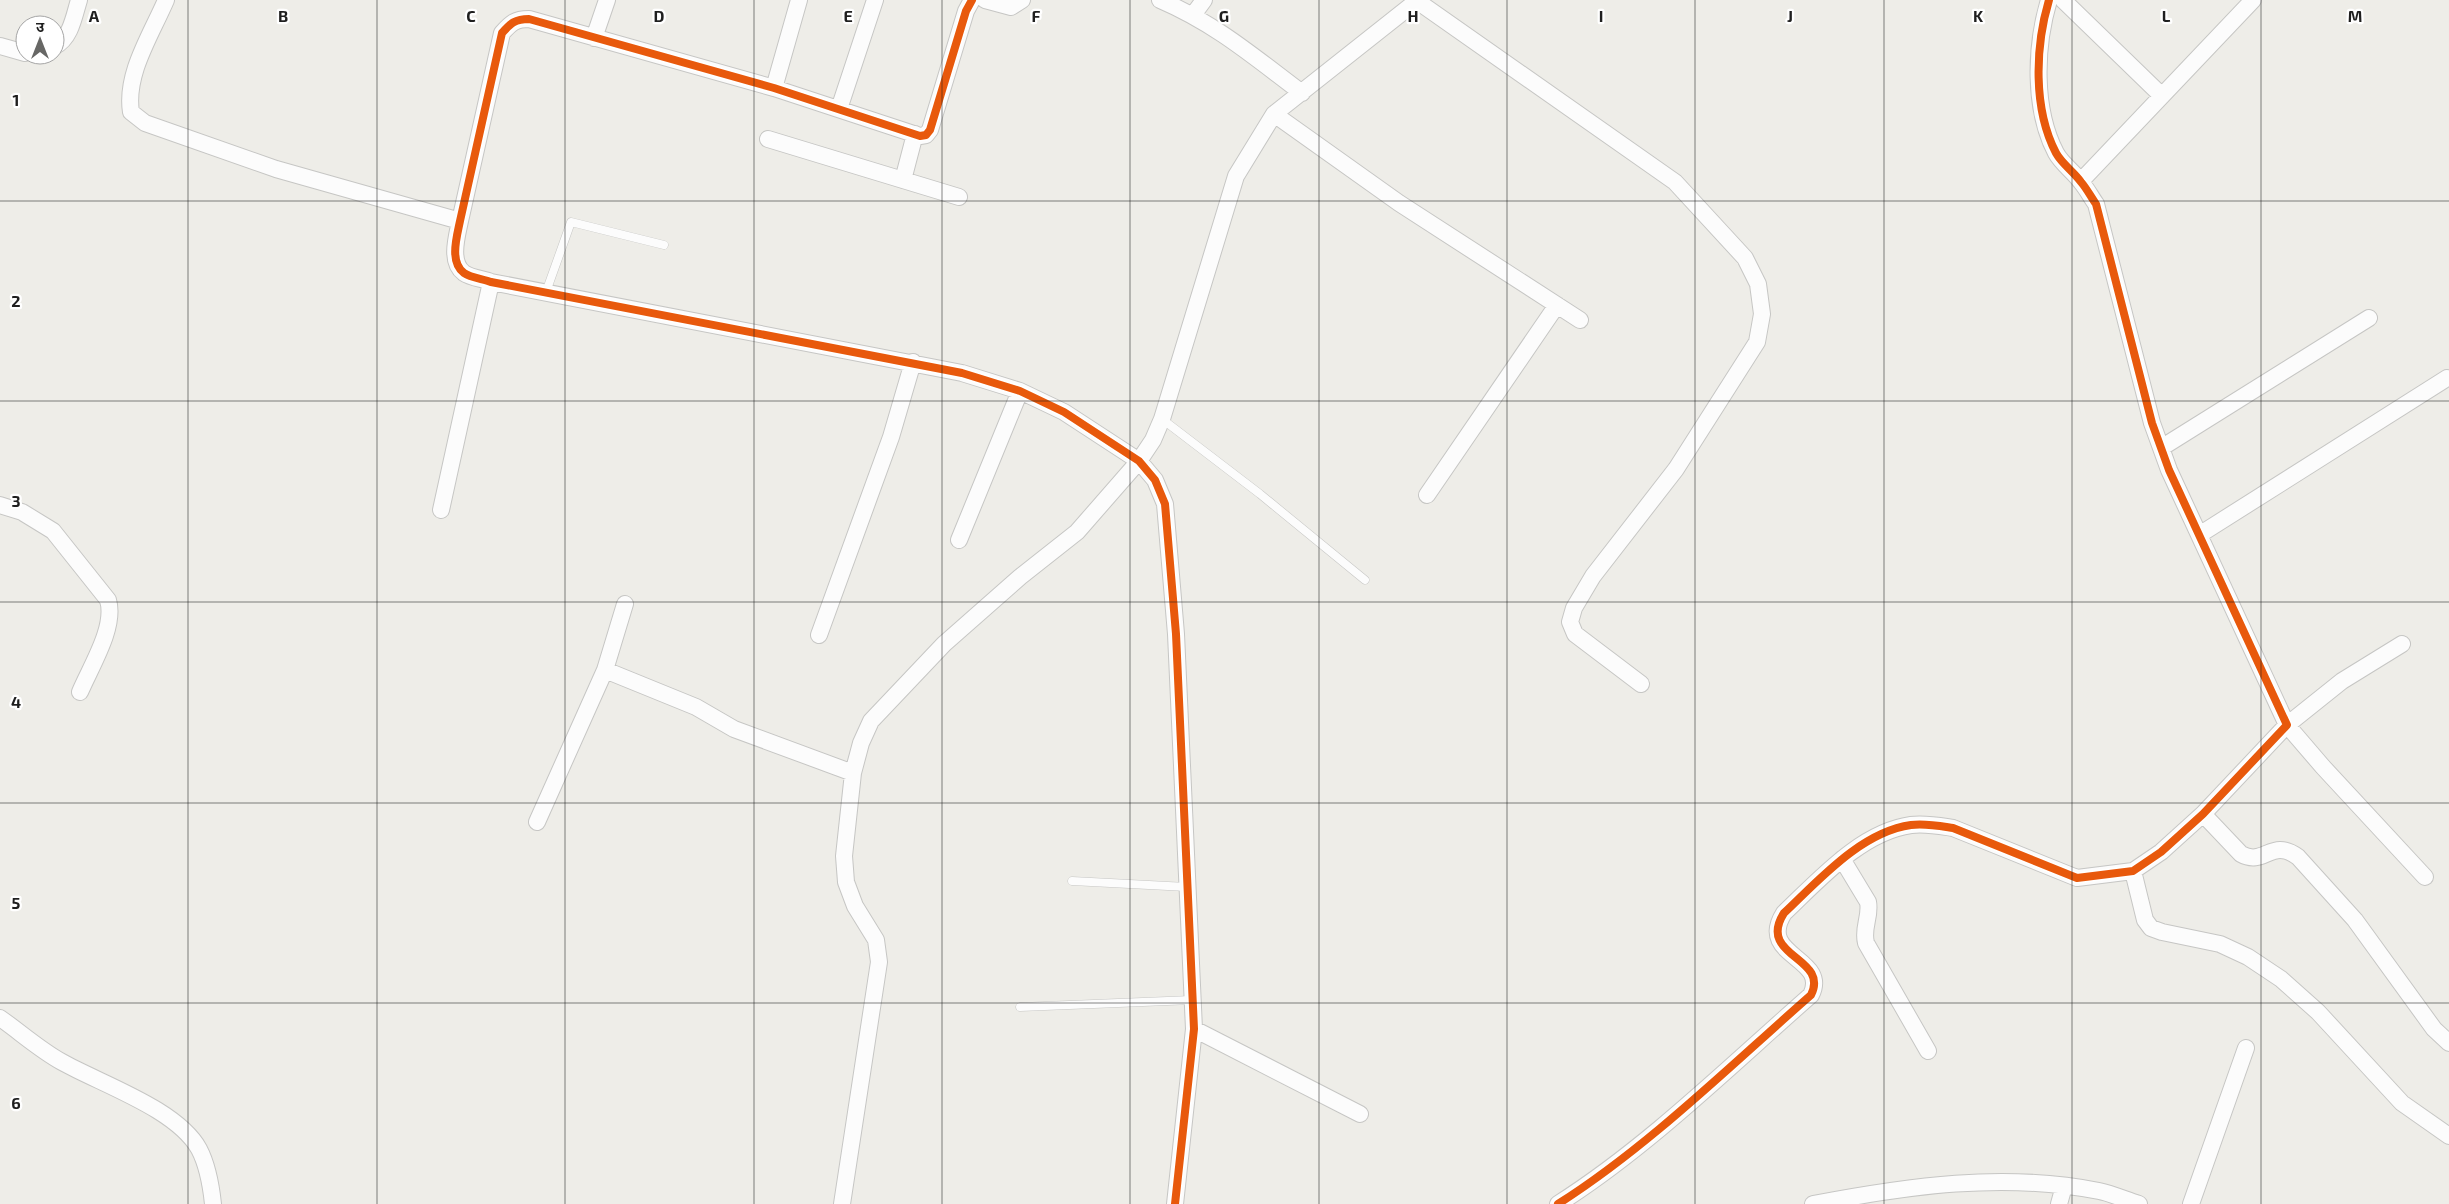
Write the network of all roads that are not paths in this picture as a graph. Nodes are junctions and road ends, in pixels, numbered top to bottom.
1 (79, 0) edge
2 (166, 0) edge
3 (607, 0) edge
4 (799, 0) edge
5 (875, 0) edge
6 (972, 0) edge
7 (985, 0) edge
8 (1022, 0) edge
9 (1160, 0) edge
10 (1204, 0) edge
11 (1418, 0) edge
12 (2049, 0) edge
13 (2063, 0) edge
14 (2253, 0) edge
15 (1193, 15) junction
16 (65, 37) edge
17 (594, 38) junction
18 (0, 46) edge
19 (15, 50) edge
20 (774, 88) junction
21 (1302, 93) junction
22 (2161, 95) junction
23 (838, 109) junction
24 (1274, 114) junction
25 (915, 134) junction
26 (768, 139) dead end
27 (902, 180) junction
28 (2081, 181) junction
29 (959, 197) dead end
30 (460, 221) junction
31 (664, 244) dead end
32 (491, 282) junction
33 (546, 292) junction
34 (1557, 305) junction
35 (2369, 318) dead end
36 (1580, 320) dead end
37 (914, 362) junction
38 (2447, 378) dead end
39 (1020, 391) junction
40 (1162, 419) junction
41 (2161, 448) junction
42 (1140, 461) junction
43 (1427, 495) dead end
44 (0, 505) edge
45 (441, 510) dead end
46 (2199, 535) junction
47 (959, 540) dead end
48 (1365, 580) dead end
49 (625, 604) dead end
50 (819, 636) dead end
51 (2402, 644) dead end
52 (605, 670) junction
53 (1642, 684) dead end
54 (80, 692) dead end
55 (2287, 725) junction
56 (853, 773) junction
57 (2203, 814) junction
58 (537, 822) dead end
59 (1842, 859) junction
60 (2134, 871) junction
61 (2425, 877) dead end
62 (1072, 880) dead end
63 (1187, 887) junction
64 (1192, 1000) junction
65 (1020, 1007) dead end
66 (0, 1018) edge
67 (1194, 1030) junction
68 (2449, 1043) edge
69 (2246, 1048) dead end
70 (1928, 1051) dead end
71 (1360, 1114) dead end
72 (2449, 1136) edge
73 (2064, 1186) junction
74 (213, 1204) edge
75 (842, 1204) edge
76 (1175, 1204) edge
77 (1558, 1204) edge
78 (1813, 1204) edge
79 (2059, 1204) edge
80 (2139, 1204) edge
81 (2191, 1204) edge

1 - 16 street
2 - 30 street
3 - 17 street
4 - 20 street
5 - 23 street
6 - 25 street
7 - 8 street
9 - 15 street
10 - 15 street
11 - 21 street
11 - 53 street
12 - 28 street
13 - 22 street
14 - 22 street
15 - 21 street
17 - 20 street
17 - 30 street
18 - 19 street
20 - 23 street
21 - 24 street
22 - 28 street
23 - 25 street
24 - 34 street
24 - 40 street
25 - 27 street
26 - 27 street
27 - 29 street
28 - 41 street
30 - 32 street
31 - 33 lane
32 - 33 street
32 - 45 street
33 - 37 street
34 - 36 street
34 - 43 street
35 - 41 street
37 - 39 street
37 - 50 street
38 - 46 street
39 - 42 street
39 - 47 street
40 - 42 street
40 - 48 lane
41 - 46 street
42 - 56 street
42 - 63 street
44 - 54 street
46 - 55 street
49 - 52 street
51 - 55 street
52 - 56 street
52 - 58 street
55 - 57 street
55 - 61 street
56 - 75 street
57 - 60 street
57 - 68 street
59 - 60 street
59 - 70 street
59 - 77 street
60 - 72 street
62 - 63 lane
63 - 64 street
64 - 65 lane
64 - 67 street
66 - 74 street
67 - 71 street
67 - 76 street
69 - 81 street
73 - 78 street
73 - 79 street
73 - 80 street

